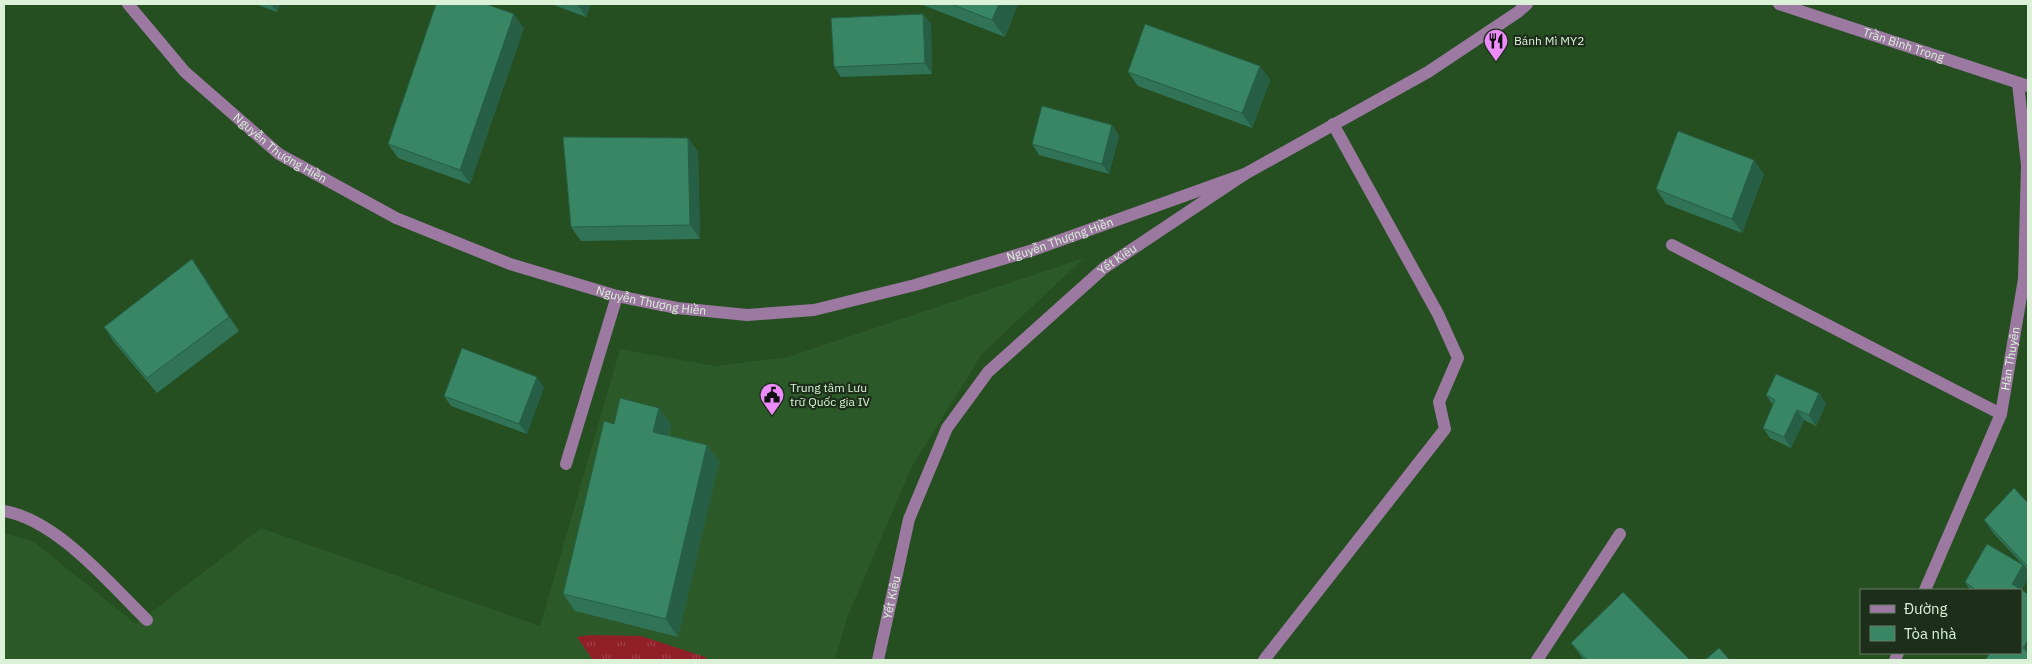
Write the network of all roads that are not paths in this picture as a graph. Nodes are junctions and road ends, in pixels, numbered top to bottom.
1 (128, 4) edge
2 (1527, 4) edge
3 (1778, 4) edge
4 (2023, 85) edge
5 (1333, 124) junction
6 (1245, 174) junction
7 (1672, 245) dead end
8 (617, 296) junction
9 (2001, 414) junction
10 (566, 464) dead end
11 (4, 511) edge
12 (1620, 534) dead end
13 (1925, 589) edge
14 (147, 620) dead end
15 (878, 660) edge
16 (1264, 660) edge
17 (1537, 660) edge

1 - 8 street, Nguyễn Thượng Hiền
2 - 5 street, Yết Kiêu
3 - 4 street, Trần Bình Trọng
4 - 9 street, Hàn Thuyên
5 - 6 street, Yết Kiêu
5 - 16 street
6 - 8 street, Nguyễn Thượng Hiền
6 - 15 street, Yết Kiêu
7 - 9 street
8 - 10 street
9 - 13 street, Hàn Thuyên
11 - 14 street
12 - 17 street

